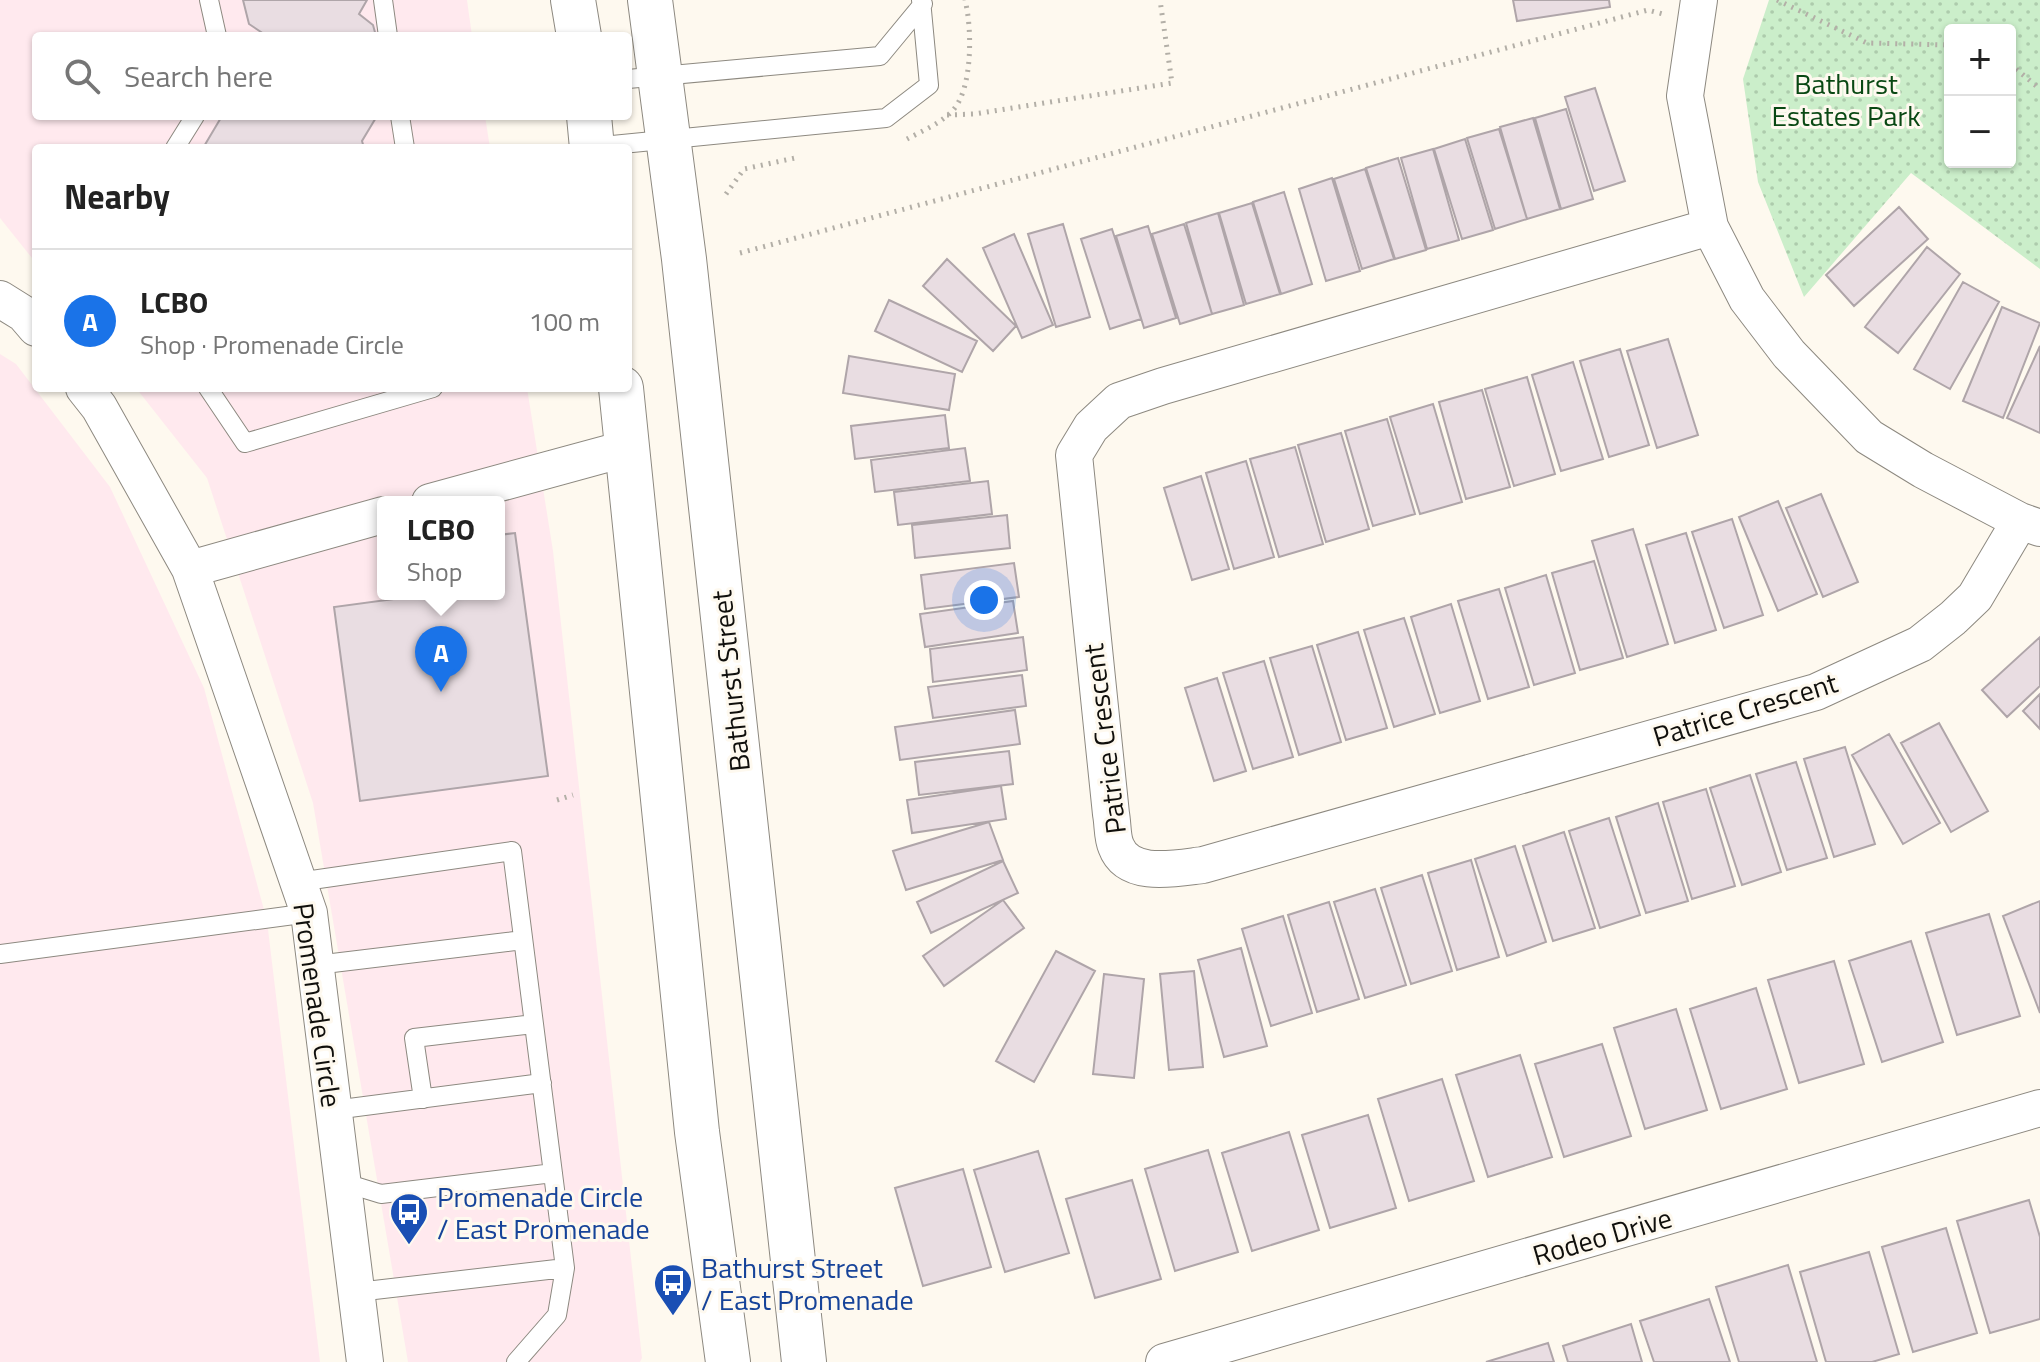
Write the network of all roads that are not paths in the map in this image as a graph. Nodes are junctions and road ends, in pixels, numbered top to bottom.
1 (209, 0) edge
2 (383, 0) edge
3 (573, 0) edge
4 (650, 0) edge
5 (922, 2) edge
6 (1685, 8) edge
7 (216, 32) edge
8 (387, 32) edge
9 (578, 32) edge
10 (644, 78) edge
11 (192, 120) edge
12 (401, 120) edge
13 (589, 120) edge
14 (667, 141) junction
15 (178, 144) edge
16 (404, 144) edge
17 (592, 144) edge
18 (632, 144) edge
19 (1710, 227) junction
20 (87, 392) edge
21 (211, 392) edge
22 (419, 392) edge
23 (621, 392) edge
24 (628, 448) junction
25 (452, 496) edge
26 (377, 517) edge
27 (2030, 525) edge
28 (190, 569) junction
29 (304, 898) junction
30 (523, 940) junction
31 (0, 954) edge
32 (316, 965) junction
33 (534, 1024) junction
34 (542, 1083) junction
35 (423, 1099) junction
36 (2040, 1108) edge
37 (334, 1110) junction
38 (553, 1173) junction
39 (342, 1182) junction
40 (565, 1268) junction
41 (357, 1292) junction
42 (365, 1362) edge
43 (516, 1362) edge
44 (728, 1362) edge
45 (804, 1362) edge
46 (1164, 1362) edge

1 - 7 lane
2 - 8 lane
3 - 9 main road
4 - 10 main road, Bathurst Street
5 - 10 lane
5 - 14 lane
6 - 19 street
10 - 14 main road, Bathurst Street
11 - 15 lane
12 - 16 lane
13 - 17 main road
14 - 18 lane
14 - 45 main road, Bathurst Street
19 - 27 street
19 - 27 street, Patrice Crescent
20 - 28 street, Promenade Circle
21 - 22 lane
23 - 24 main road
24 - 25 street
24 - 44 main road
26 - 28 street
28 - 29 street, Promenade Circle
29 - 30 lane
29 - 31 lane
29 - 32 street, Promenade Circle
30 - 32 lane
30 - 33 lane
32 - 37 street, Promenade Circle
33 - 34 lane
33 - 35 lane
34 - 35 lane
34 - 38 lane
35 - 37 lane
36 - 46 street, Rodeo Drive
37 - 39 street, Promenade Circle
38 - 39 lane
38 - 40 lane
39 - 41 street, Promenade Circle
40 - 41 lane
40 - 43 lane
41 - 42 street, Promenade Circle

